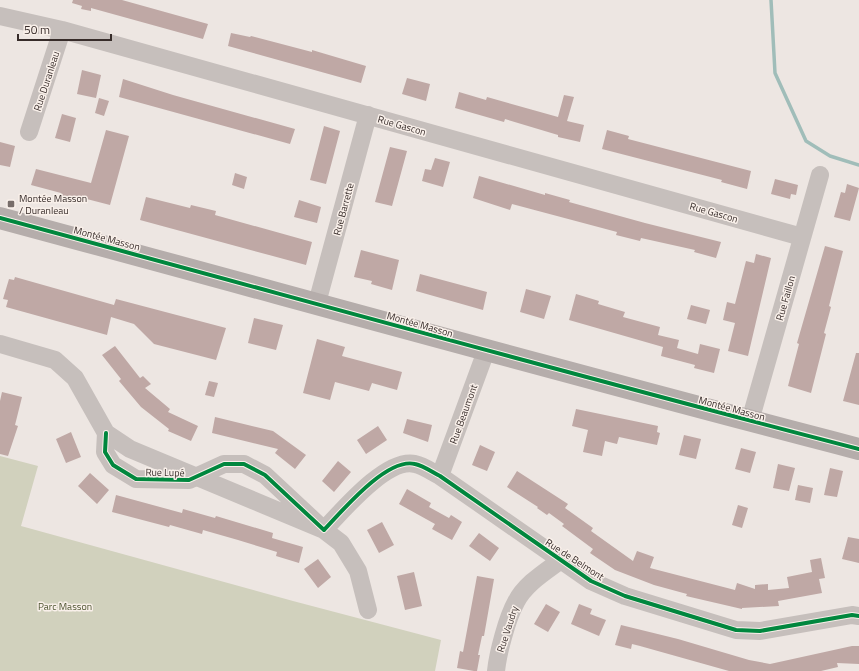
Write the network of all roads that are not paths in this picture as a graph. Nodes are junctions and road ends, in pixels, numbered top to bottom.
1 (0, 16) edge
2 (62, 30) junction
3 (368, 115) junction
4 (29, 132) dead end
5 (820, 175) dead end
6 (0, 218) edge
7 (802, 237) junction
8 (317, 303) junction
9 (0, 344) edge
10 (486, 351) junction
11 (750, 421) junction
12 (106, 433) junction
13 (859, 448) edge
14 (198, 476) junction
15 (440, 476) junction
16 (324, 530) junction
17 (561, 560) junction
18 (368, 610) dead end
19 (859, 616) edge
20 (496, 671) edge

1 - 2 street, Rue Gascon
2 - 3 street, Rue Gascon
2 - 4 street, Rue Duranleau
3 - 7 street, Rue Gascon
3 - 8 street, Rue Barrette
5 - 7 street, Rue Faillon
6 - 8 main road, Montée Masson
7 - 11 street, Rue Faillon
8 - 10 main road, Montée Masson
9 - 12 street, Rue Lupé
10 - 11 main road, Montée Masson
10 - 15 street, Rue Beaumont
11 - 13 main road, Montée Masson
12 - 14 street, Rue Lupé
12 - 14 street, Rue Lupé
14 - 16 street, Rue Lupé
14 - 16 street, Rue Lupé
15 - 16 street, Rue de Belmont
15 - 17 street, Rue de Belmont
16 - 18 street, Rue Lupé
17 - 19 street, Rue de Belmont
17 - 20 street, Rue Vaudry

